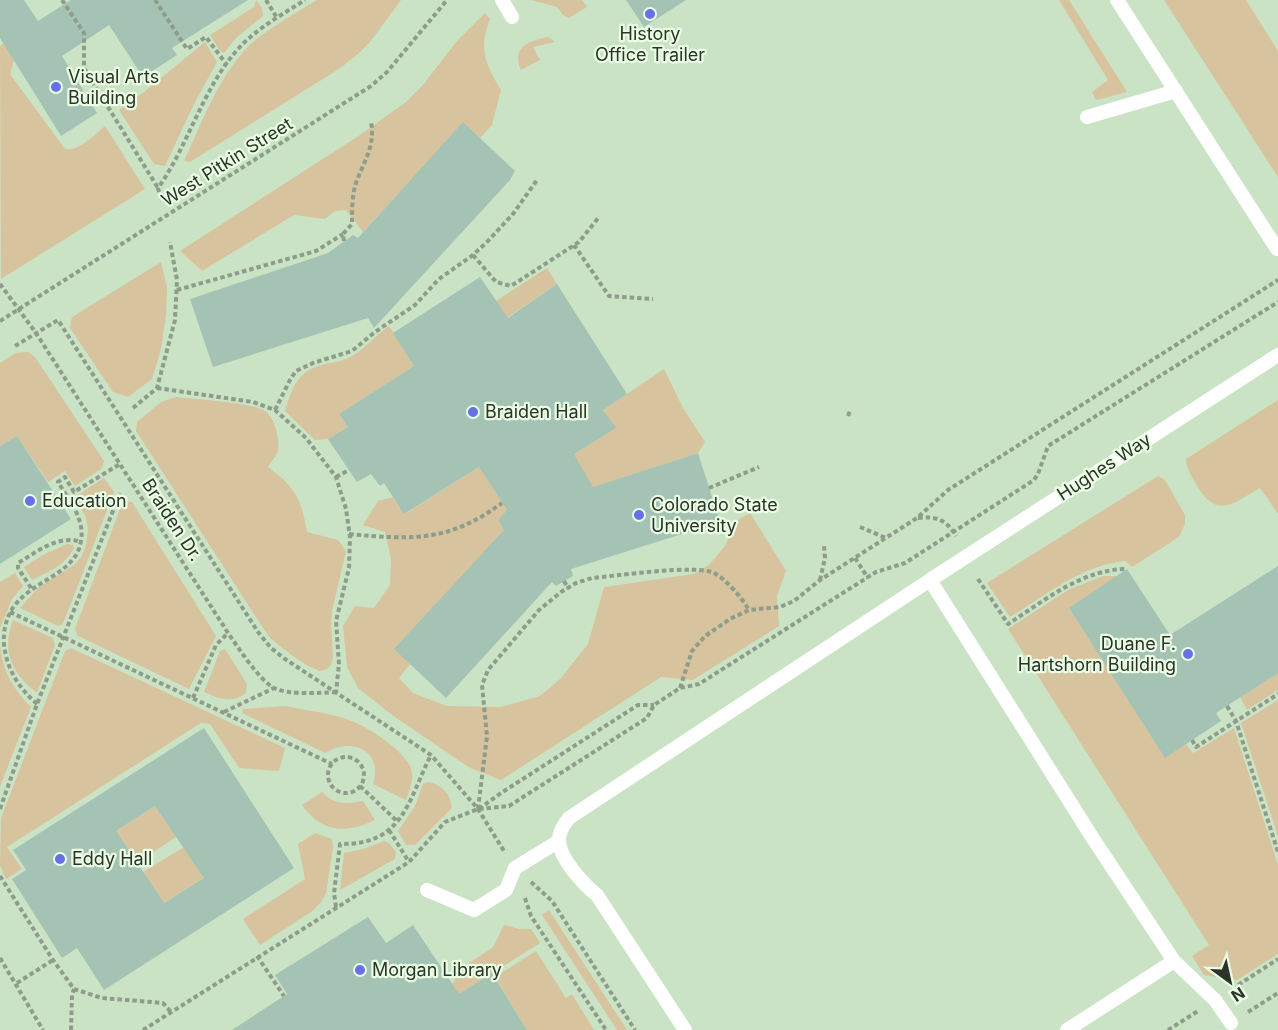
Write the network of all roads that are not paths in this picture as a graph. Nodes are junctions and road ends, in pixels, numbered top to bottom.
1 (502, 0) edge
2 (1117, 0) edge
3 (512, 17) dead end
4 (1176, 91) junction
5 (1087, 117) dead end
6 (1277, 249) edge
7 (1278, 355) edge
8 (930, 580) junction
9 (559, 841) junction
10 (428, 890) dead end
11 (1174, 961) junction
12 (1231, 1023) dead end
13 (685, 1030) edge
14 (1067, 1030) edge

1 - 3 lane
2 - 4 lane
4 - 5 lane
4 - 6 lane
7 - 8 lane, Hughes Way
8 - 9 lane, Hughes Way
8 - 11 lane
9 - 10 lane
9 - 13 lane
11 - 12 lane
11 - 14 lane

